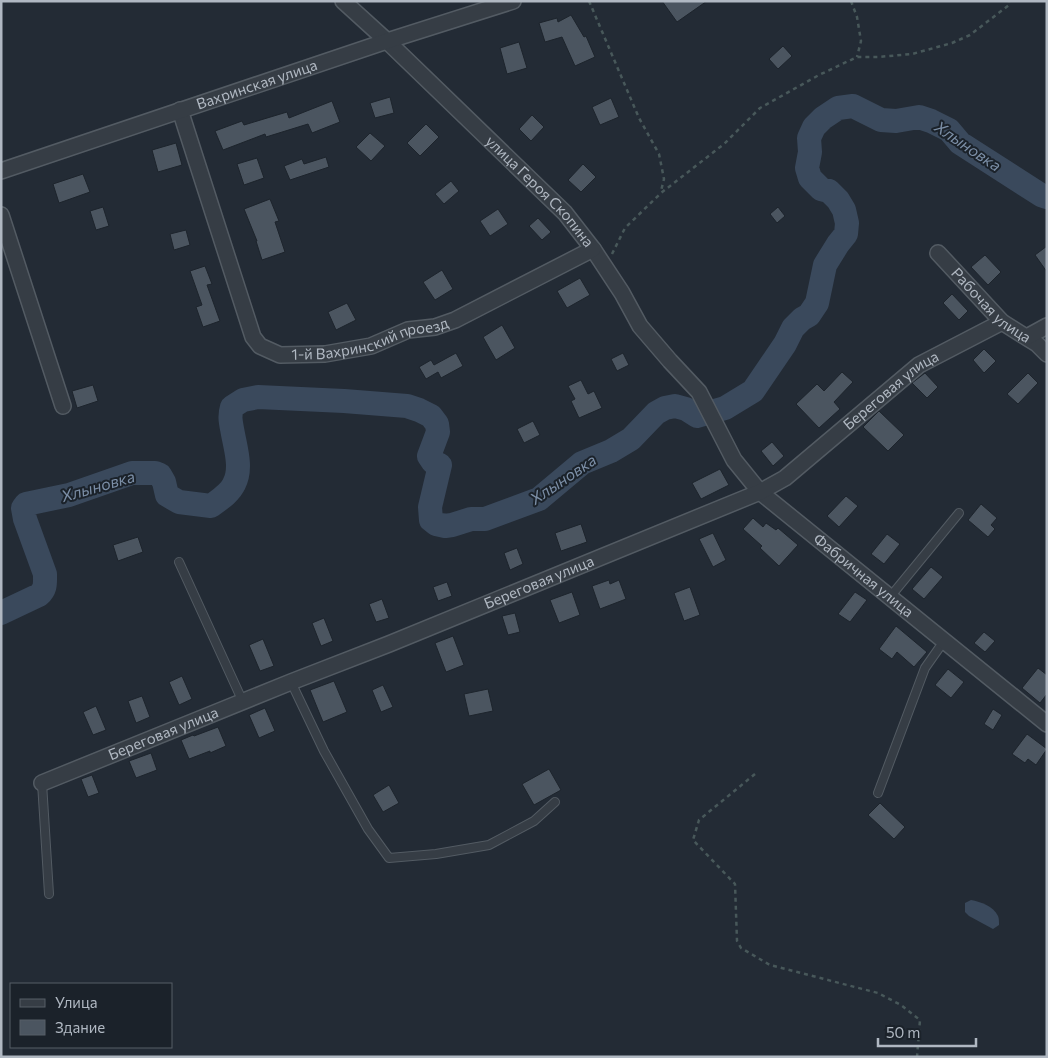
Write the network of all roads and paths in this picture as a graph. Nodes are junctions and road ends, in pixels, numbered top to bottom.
1 (343, 1) edge
2 (514, 1) edge
3 (589, 1) edge
4 (851, 1) edge
5 (1009, 1) edge
6 (387, 41) junction
7 (857, 57) junction
8 (180, 110) junction
9 (1, 170) edge
10 (661, 193) junction
11 (1, 215) edge
12 (593, 249) junction
13 (938, 253) dead end
14 (608, 270) junction
15 (1002, 322) junction
16 (1047, 326) edge
17 (1027, 337) junction
18 (1047, 354) edge
19 (63, 406) dead end
20 (710, 411) joint
21 (760, 492) junction
22 (959, 513) dead end
23 (179, 562) dead end
24 (890, 597) junction
25 (944, 641) junction
26 (291, 682) junction
27 (243, 702) junction
28 (1047, 724) edge
29 (755, 774) dead end
30 (42, 783) joint
31 (878, 793) dead end
32 (555, 802) dead end
33 (49, 894) dead end
34 (917, 1057) edge

1 - 6 street, улица Героя Скопина
2 - 6 street, Вахринская улица
3 - 10 path
4 - 7 path
5 - 7 path
6 - 8 street, Вахринская улица
6 - 12 street, улица Героя Скопина
7 - 10 path
8 - 9 street, Вахринская улица
8 - 12 street, 1-й Вахринский проезд
10 - 14 path
11 - 19 street
12 - 14 street, улица Героя Скопина
13 - 15 street, Рабочая улица
14 - 20 street, улица Героя Скопина
15 - 17 street, Рабочая улица
15 - 21 street, Береговая улица
16 - 17 street
17 - 18 street, Рабочая улица
20 - 21 street, Фабричная улица
21 - 24 street, Фабричная улица
21 - 26 street, Береговая улица
22 - 24 lane
23 - 27 lane
24 - 25 street, Фабричная улица
25 - 28 street, Фабричная улица
25 - 31 lane
26 - 27 street, Береговая улица
26 - 32 lane
27 - 30 street, Береговая улица
29 - 34 path
30 - 33 lane

